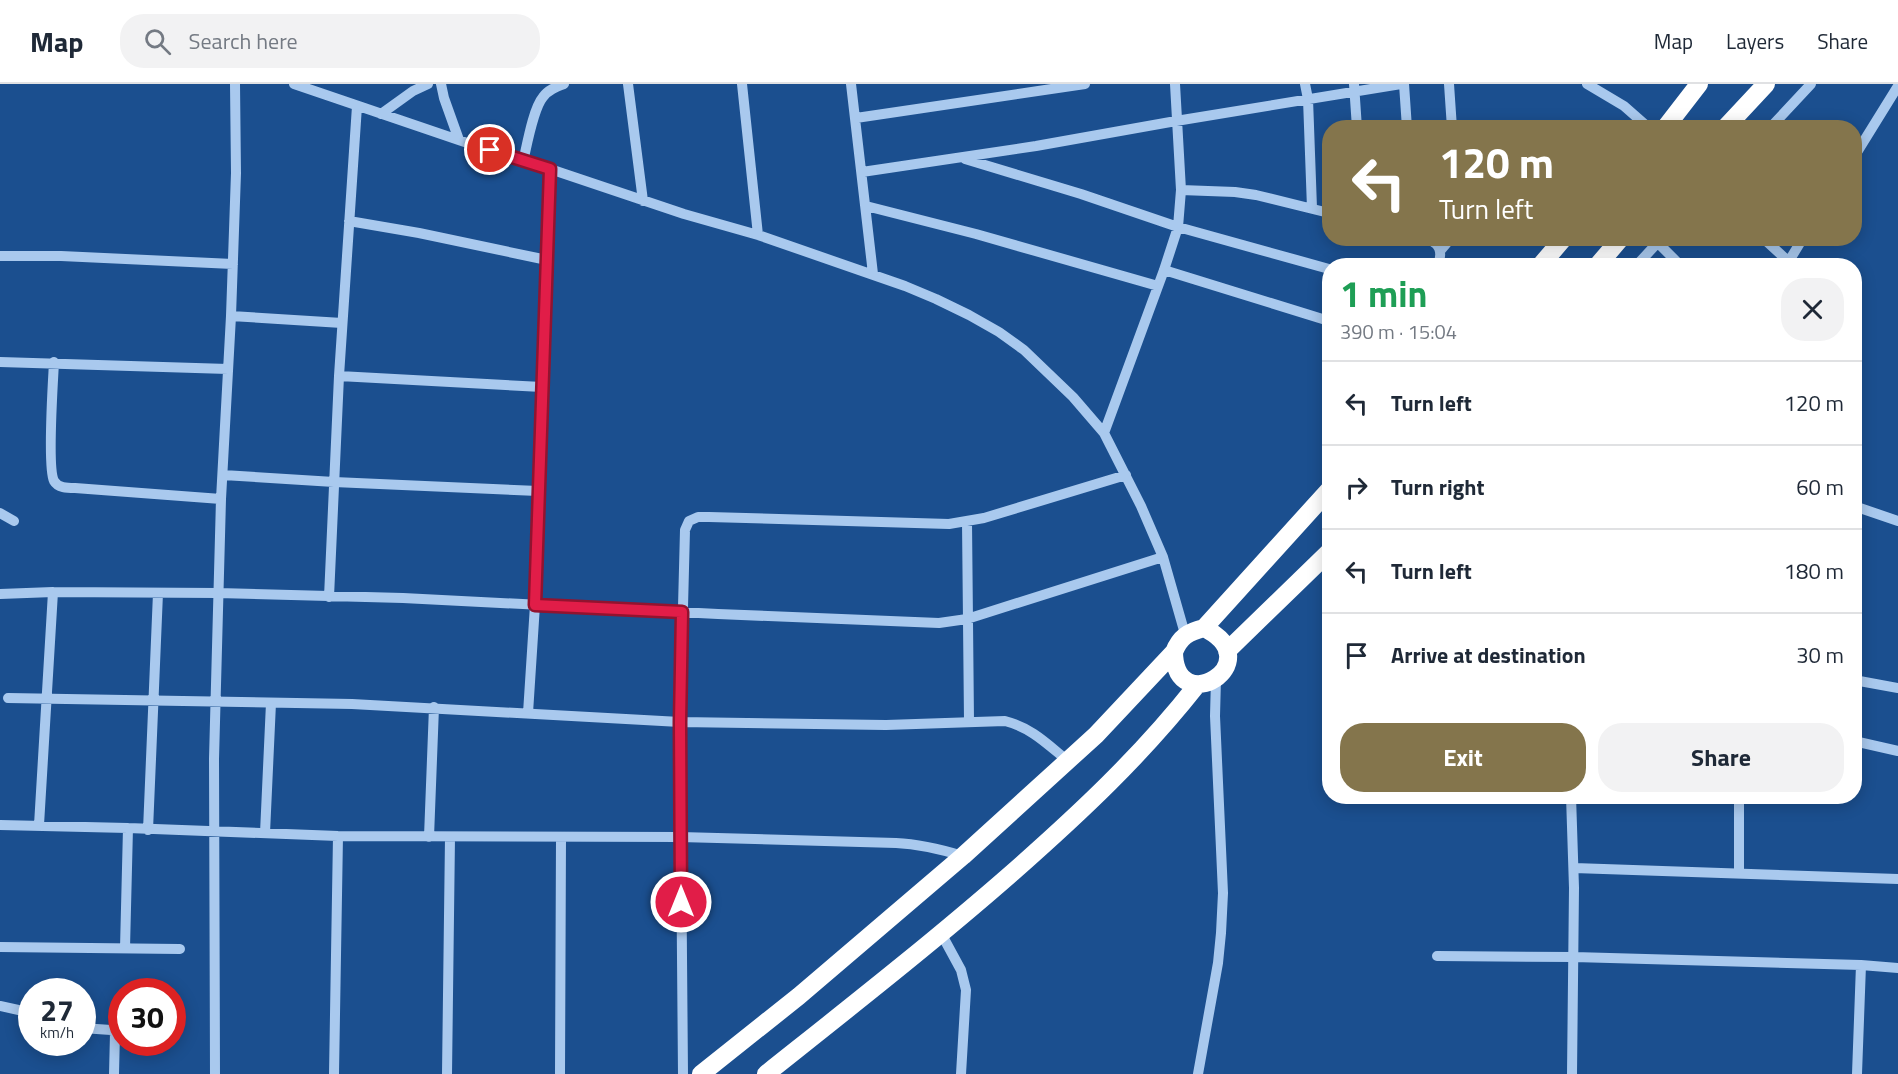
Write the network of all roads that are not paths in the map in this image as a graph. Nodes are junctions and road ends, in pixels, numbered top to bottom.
1 (235, 84) edge
2 (294, 84) edge
3 (428, 84) edge
4 (441, 84) edge
5 (564, 84) edge
6 (628, 84) edge
7 (742, 84) edge
8 (851, 84) edge
9 (1085, 84) edge
10 (1174, 84) edge
11 (1305, 84) edge
12 (1402, 84) edge
13 (1449, 84) edge
14 (1587, 84) edge
15 (1699, 84) edge
16 (1766, 84) edge
17 (1810, 84) edge
18 (1898, 86) edge
19 (1354, 88) edge
20 (1308, 99) junction
21 (357, 106) junction
22 (381, 114) junction
23 (856, 118) junction
24 (1356, 120) edge
25 (1406, 120) edge
26 (1451, 120) edge
27 (1640, 120) edge
28 (1671, 120) edge
29 (1732, 120) edge
30 (1777, 120) edge
31 (1176, 121) junction
32 (459, 140) junction
33 (1862, 144) edge
34 (962, 158) junction
35 (523, 162) junction
36 (550, 169) junction
37 (862, 172) junction
38 (1181, 190) junction
39 (643, 201) junction
40 (866, 207) junction
41 (1312, 208) junction
42 (1322, 211) edge
43 (349, 221) junction
44 (1178, 227) junction
45 (758, 235) junction
46 (1438, 246) edge
47 (1444, 246) edge
48 (1557, 246) edge
49 (1614, 246) edge
50 (1652, 246) edge
51 (1663, 246) edge
52 (1771, 246) edge
53 (1440, 251) junction
54 (0, 256) edge
55 (1439, 258) edge
56 (1547, 258) edge
57 (1604, 258) edge
58 (1642, 258) edge
59 (1674, 258) edge
60 (1782, 258) edge
61 (547, 260) junction
62 (233, 264) junction
63 (1322, 267) edge
64 (1164, 270) junction
65 (873, 274) junction
66 (1158, 286) junction
67 (231, 316) junction
68 (1322, 319) edge
69 (342, 323) junction
70 (0, 362) edge
71 (54, 362) junction
72 (228, 369) junction
73 (339, 376) junction
74 (542, 387) junction
75 (1104, 433) junction
76 (1126, 475) junction
77 (223, 476) junction
78 (334, 482) junction
79 (538, 491) junction
80 (1322, 498) edge
81 (221, 499) junction
82 (1862, 509) edge
83 (0, 513) edge
84 (14, 521) dead end
85 (1898, 521) edge
86 (967, 522) junction
87 (1163, 557) junction
88 (1322, 559) edge
89 (53, 592) junction
90 (158, 593) junction
91 (218, 593) junction
92 (0, 594) edge
93 (329, 597) junction
94 (535, 605) junction
95 (682, 612) junction
96 (967, 619) junction
97 (1204, 628) junction
98 (1185, 634) junction
99 (1227, 651) junction
100 (1174, 652) junction
101 (1216, 679) junction
102 (1862, 681) edge
103 (1197, 684) junction
104 (1898, 688) edge
105 (8, 698) dead end
106 (46, 700) junction
107 (153, 700) junction
108 (216, 702) junction
109 (271, 703) junction
110 (434, 707) junction
111 (528, 713) junction
112 (969, 721) junction
113 (680, 722) junction
114 (1862, 743) edge
115 (1898, 751) edge
116 (1068, 762) junction
117 (1571, 804) edge
118 (1738, 804) edge
119 (0, 825) edge
120 (39, 825) junction
121 (128, 828) junction
122 (148, 830) junction
123 (214, 831) junction
124 (265, 833) junction
125 (338, 836) junction
126 (429, 837) junction
127 (450, 837) junction
128 (680, 837) junction
129 (561, 838) junction
130 (963, 856) junction
131 (1574, 868) junction
132 (1738, 874) junction
133 (1898, 879) edge
134 (942, 935) junction
135 (0, 947) edge
136 (125, 948) junction
137 (180, 949) dead end
138 (1437, 956) dead end
139 (1574, 957) junction
140 (1861, 965) junction
141 (1898, 968) edge
142 (0, 1006) edge
143 (18, 1010) edge
144 (96, 1029) edge
145 (114, 1074) edge
146 (215, 1074) edge
147 (334, 1074) edge
148 (447, 1074) edge
149 (560, 1074) edge
150 (682, 1074) edge
151 (701, 1074) edge
152 (766, 1074) edge
153 (961, 1074) edge
154 (1198, 1074) edge
155 (1572, 1074) edge
156 (1857, 1074) edge

1 - 62 street
2 - 21 street
3 - 22 street
4 - 32 street
5 - 35 street
6 - 39 street
7 - 45 street
8 - 23 street
9 - 23 street
10 - 31 street
11 - 20 street
12 - 19 street
12 - 25 street
13 - 26 street
14 - 27 street
15 - 28 highway
16 - 29 highway
17 - 30 street
18 - 33 street
19 - 20 street
19 - 24 street
20 - 31 street
20 - 41 street
21 - 22 street
21 - 43 street
22 - 32 street
23 - 37 street
31 - 34 street
31 - 38 street
32 - 35 street
34 - 37 street
34 - 44 street
35 - 36 street
36 - 39 street
36 - 61 street
37 - 40 street
38 - 41 street
38 - 44 street
39 - 45 street
40 - 65 street
40 - 66 street
41 - 42 street
43 - 61 street
43 - 69 street
44 - 63 street
44 - 64 street
45 - 65 street
46 - 53 street
47 - 53 street
48 - 56 highway
49 - 57 highway
50 - 58 street
51 - 59 street
52 - 60 street
53 - 55 street
54 - 62 street
61 - 74 street
62 - 67 street
64 - 66 street
64 - 68 street
65 - 75 street
66 - 75 street
67 - 69 street
67 - 72 street
69 - 73 street
70 - 71 street
71 - 72 street
71 - 81 street
72 - 77 street
73 - 74 street
73 - 78 street
74 - 79 street
75 - 76 street
76 - 86 street
76 - 87 street
77 - 78 street
77 - 81 street
78 - 79 street
78 - 93 street
79 - 94 street
80 - 97 highway
81 - 91 street
82 - 85 street
83 - 84 street
86 - 95 street
86 - 96 street
87 - 96 street
87 - 98 street
88 - 99 highway
89 - 90 street
89 - 92 street
89 - 106 street
90 - 91 street
90 - 107 street
91 - 93 street
91 - 108 street
93 - 94 street
94 - 95 street
94 - 111 street
95 - 96 street
95 - 113 street
96 - 112 street
97 - 98 highway
97 - 99 highway
98 - 100 highway
99 - 101 highway
100 - 103 highway
100 - 116 highway
101 - 103 highway
101 - 154 street
102 - 104 street
103 - 134 highway
105 - 106 street
106 - 107 street
106 - 120 street
107 - 108 street
107 - 122 street
108 - 109 street
108 - 123 street
109 - 110 street
109 - 124 street
110 - 111 street
110 - 126 street
111 - 113 street
112 - 113 street
112 - 116 street
113 - 128 street
114 - 115 street
116 - 130 highway
117 - 131 street
118 - 132 street
119 - 120 street
120 - 121 street
121 - 122 street
121 - 136 street
122 - 123 street
123 - 124 street
123 - 146 street
124 - 125 street
125 - 126 street
125 - 147 street
126 - 127 street
127 - 129 street
127 - 148 street
128 - 129 street
128 - 130 street
128 - 150 street
129 - 149 street
130 - 151 highway
131 - 132 street
131 - 139 street
132 - 133 street
134 - 152 highway
134 - 153 street
135 - 136 street
136 - 137 street
138 - 139 street
139 - 140 street
139 - 155 street
140 - 141 street
140 - 156 street
142 - 143 street
144 - 145 street

